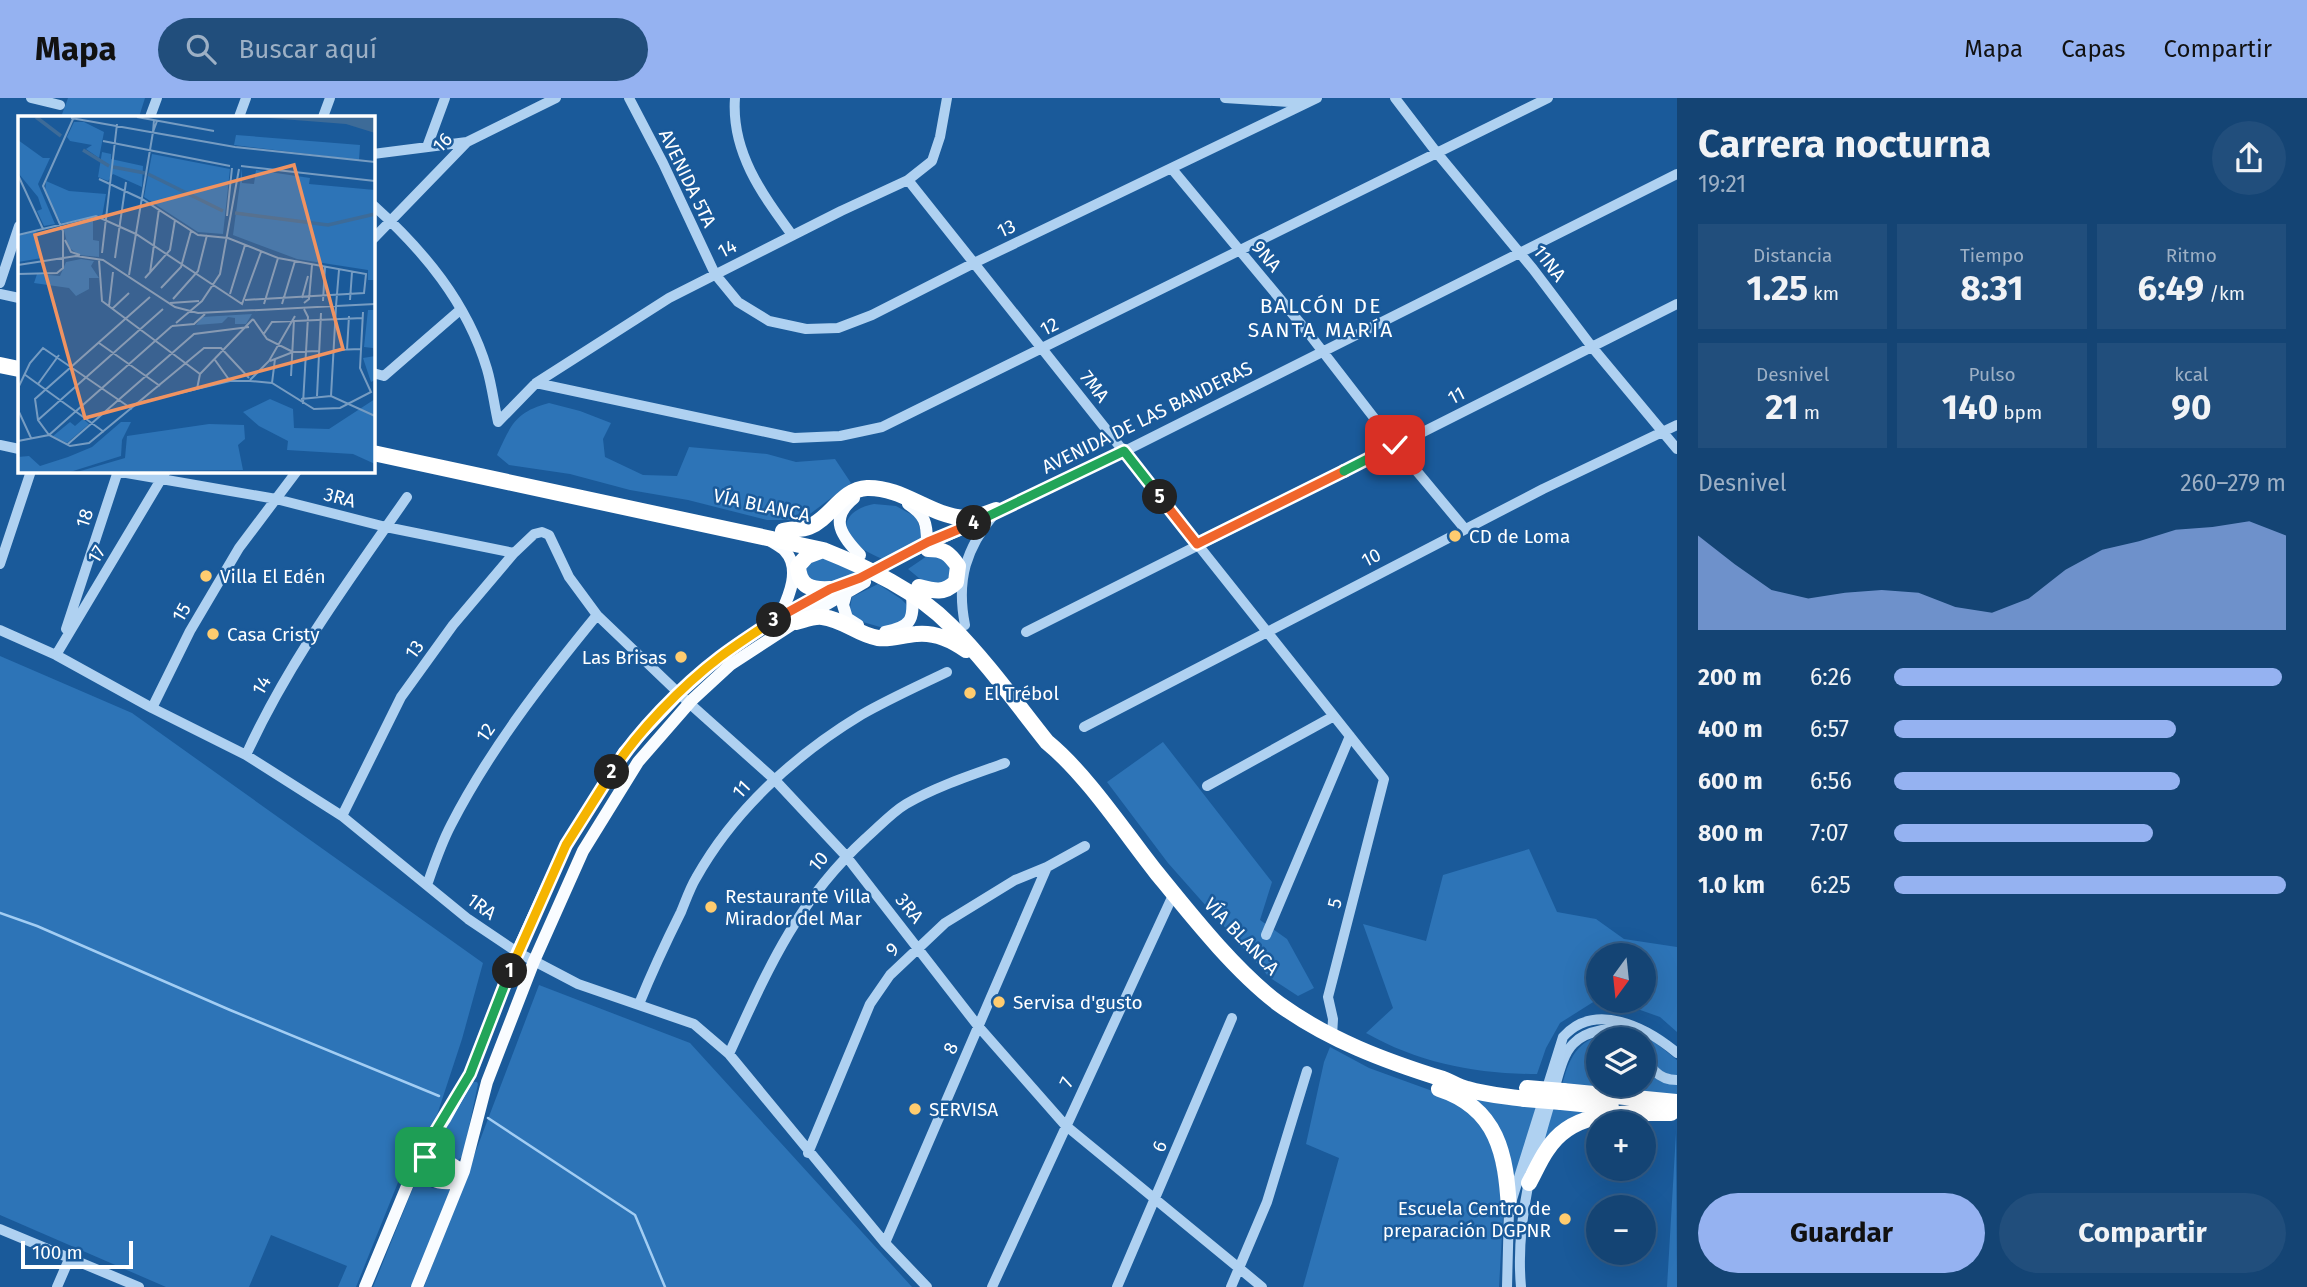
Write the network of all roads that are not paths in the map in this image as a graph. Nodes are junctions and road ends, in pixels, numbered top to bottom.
1 (31, 98) edge
2 (157, 98) edge
3 (246, 98) edge
4 (330, 98) edge
5 (445, 98) edge
6 (556, 98) edge
7 (629, 98) edge
8 (735, 98) edge
9 (947, 98) edge
10 (1225, 98) edge
11 (1317, 98) edge
12 (1395, 98) edge
13 (1548, 98) edge
14 (61, 101) edge
15 (1304, 103) junction
16 (150, 116) edge
17 (239, 116) edge
18 (323, 116) edge
19 (467, 142) junction
20 (427, 147) junction
21 (1437, 153) junction
22 (374, 154) edge
23 (1172, 169) junction
24 (1677, 174) edge
25 (908, 180) junction
26 (374, 206) edge
27 (390, 221) junction
28 (18, 229) edge
29 (792, 235) junction
30 (374, 238) edge
31 (1240, 251) junction
32 (1520, 253) junction
33 (974, 263) junction
34 (715, 274) junction
35 (0, 283) edge
36 (0, 294) edge
37 (18, 298) edge
38 (1677, 304) edge
39 (460, 310) junction
40 (1592, 347) junction
41 (1043, 349) junction
42 (1323, 352) junction
43 (0, 365) edge
44 (18, 369) edge
45 (374, 373) edge
46 (0, 375) edge
47 (18, 379) edge
48 (536, 383) junction
49 (1677, 425) edge
50 (1664, 432) junction
51 (0, 445) edge
52 (1395, 445) junction
53 (374, 446) edge
54 (18, 449) edge
55 (1677, 449) edge
56 (1124, 451) junction
57 (374, 453) edge
58 (31, 472) edge
59 (117, 472) edge
60 (128, 472) edge
61 (296, 472) edge
62 (163, 475) edge
63 (407, 497) dead end
64 (276, 499) junction
65 (996, 510) junction
66 (972, 524) joint
67 (386, 527) junction
68 (1465, 529) junction
69 (783, 531) junction
70 (549, 535) joint
71 (766, 537) junction
72 (1197, 544) junction
73 (928, 545) junction
74 (823, 550) junction
75 (514, 553) junction
76 (860, 555) junction
77 (0, 564) edge
78 (838, 591) junction
79 (915, 591) junction
80 (597, 615) junction
81 (780, 616) junction
82 (796, 622) junction
83 (965, 625) junction
84 (0, 630) edge
85 (1266, 631) junction
86 (1026, 632) dead end
87 (56, 655) junction
88 (985, 664) junction
89 (947, 672) dead end
90 (679, 694) junction
91 (689, 704) junction
92 (152, 708) junction
93 (1334, 716) junction
94 (1084, 727) dead end
95 (1350, 736) junction
96 (1060, 752) junction
97 (246, 755) junction
98 (1005, 763) dead end
99 (774, 779) junction
100 (1384, 779) joint
101 (1207, 786) dead end
102 (342, 816) junction
103 (1085, 846) dead end
104 (846, 856) junction
105 (1047, 867) junction
106 (427, 884) junction
107 (1174, 893) junction
108 (1266, 934) dead end
109 (919, 947) junction
110 (517, 952) junction
111 (534, 961) junction
112 (639, 1003) junction
113 (1232, 1018) dead end
114 (978, 1026) junction
115 (1586, 1035) edge
116 (1332, 1036) junction
117 (1677, 1052) edge
118 (729, 1054) junction
119 (1307, 1071) dead end
120 (1656, 1073) edge
121 (1677, 1080) edge
122 (1562, 1096) junction
123 (1586, 1096) edge
124 (1627, 1097) edge
125 (1675, 1109) edge
126 (1065, 1125) junction
127 (808, 1153) junction
128 (417, 1162) junction
129 (464, 1171) junction
130 (1529, 1183) junction
131 (1155, 1198) junction
132 (1510, 1209) junction
133 (0, 1229) edge
134 (885, 1243) junction
135 (69, 1257) junction
136 (1238, 1269) junction
137 (57, 1287) edge
138 (139, 1287) edge
139 (365, 1287) edge
140 (417, 1287) edge
141 (927, 1287) edge
142 (992, 1287) edge
143 (1117, 1287) edge
144 (1231, 1287) edge
145 (1262, 1287) edge
146 (1507, 1287) edge
147 (1521, 1287) edge

1 - 14 street
2 - 16 street
3 - 17 street
4 - 18 street
5 - 20 street
6 - 19 street, 16
7 - 34 street, AVENIDA 5TA
8 - 29 street
9 - 25 street, 14
10 - 15 street
11 - 15 street, 13
12 - 21 street, 11NA
13 - 21 street, 12
15 - 23 street, 13
19 - 20 street
19 - 27 street, 16
20 - 22 street
21 - 31 street, 12
21 - 32 street, 11NA
23 - 31 street, 9NA
23 - 33 street, 13
24 - 32 street, AVENIDA DE LAS BANDERAS
25 - 29 street, 14
25 - 33 street, 7MA
26 - 27 street
27 - 30 street, 16
27 - 39 street
28 - 35 street
29 - 34 street, 14
31 - 41 street, 12
31 - 42 street, 9NA
32 - 40 street, 11NA
32 - 42 street, AVENIDA DE LAS BANDERAS
33 - 34 street, 13
33 - 41 street, 7MA
34 - 48 street, 14
36 - 37 street
38 - 40 street, 11
39 - 45 street
39 - 48 street, 14
40 - 50 street, 11NA
40 - 52 street, 11
41 - 48 street, 12
41 - 56 street, 7MA
42 - 52 street, 9NA
42 - 56 street, AVENIDA DE LAS BANDERAS
43 - 44 highway
46 - 47 highway
49 - 50 street, 10
50 - 55 street, 11NA
50 - 68 street, 10
51 - 54 street
52 - 68 street, 9NA
52 - 72 street, 11
53 - 69 highway, VÍA BLANCA
56 - 65 street, AVENIDA DE LAS BANDERAS
56 - 72 street, 7MA
57 - 71 highway, VÍA BLANCA
58 - 77 street
59 - 87 street, 18
60 - 62 street, 3RA
61 - 64 street, 15
62 - 64 street, 3RA
62 - 87 street, 17
63 - 67 street, 14
64 - 67 street, 3RA
64 - 92 street, 15
65 - 66 street, AVENIDA DE LAS BANDERAS
65 - 69 highway
65 - 83 street
66 - 73 main road, AVENIDA DE LAS BANDERAS
67 - 75 street, 3RA
67 - 97 street, 14
68 - 85 street, 10
69 - 76 highway, VÍA BLANCA
70 - 75 street, 13
70 - 80 street, 3RA
71 - 74 highway, VÍA BLANCA
71 - 81 main road
72 - 85 street, 7MA
72 - 86 street, 11
73 - 76 main road
73 - 78 main road, AVENIDA DE LAS BANDERAS, bridge
73 - 79 highway
74 - 78 highway
74 - 79 highway, VÍA BLANCA
75 - 102 street, 13
76 - 79 highway, VÍA BLANCA
78 - 79 main road
78 - 81 main road, AVENIDA DE LAS BANDERAS
78 - 82 main road, AVENIDA DE LAS BANDERAS
79 - 83 highway, VÍA BLANCA
79 - 88 highway, VÍA BLANCA
80 - 90 street, 3RA
80 - 106 street, 12
81 - 90 main road, AVENIDA DE LAS BANDERAS
82 - 88 highway
82 - 91 main road, AVENIDA DE LAS BANDERAS
83 - 96 highway, VÍA BLANCA
84 - 87 street, 1RA
85 - 93 street, 7MA
85 - 94 street, 10
87 - 92 street, 1RA
88 - 96 highway, VÍA BLANCA
89 - 99 street, 11
90 - 91 street, 3RA
90 - 110 main road, AVENIDA DE LAS BANDERAS
91 - 99 street, 3RA
91 - 111 main road, AVENIDA DE LAS BANDERAS
92 - 97 street, 1RA
93 - 95 street, 7MA
93 - 101 street
95 - 100 street, 7MA
95 - 108 street
96 - 107 highway, VÍA BLANCA
97 - 102 street, 1RA
98 - 104 street, 10
99 - 104 street, 3RA
99 - 112 street, 11
100 - 116 street, 5
102 - 106 street, 1RA
103 - 105 street, 9
104 - 109 street, 3RA
104 - 118 street, 10
105 - 109 street, 9
105 - 114 street, 8
106 - 110 street, 1RA
107 - 116 highway, VÍA BLANCA
107 - 126 street, 7
109 - 114 street, 3RA
109 - 127 street, 9
110 - 111 street, 1RA
110 - 128 main road, AVENIDA DE LAS BANDERAS
111 - 112 street, 1RA
111 - 129 main road, AVENIDA DE LAS BANDERAS
112 - 118 street, 1RA
113 - 131 street, 6
114 - 126 street, 3RA
114 - 134 street, 8
115 - 130 street
116 - 122 highway, VÍA BLANCA, bridge
116 - 132 highway
117 - 132 street
118 - 127 street, 1RA
119 - 136 street
120 - 121 street
122 - 123 highway, VÍA BLANCA
122 - 125 highway, VÍA BLANCA
124 - 125 highway, VÍA BLANCA
125 - 130 highway
126 - 131 street, 3RA
126 - 142 street, 7
127 - 134 street, 1RA
128 - 129 main road
128 - 129 main road
128 - 139 main road, AVENIDA DE LAS BANDERAS
129 - 140 main road, AVENIDA DE LAS BANDERAS
130 - 147 street
131 - 136 street, 3RA
131 - 143 street, 6
132 - 146 street
133 - 135 street
134 - 141 street, 1RA
135 - 137 street
135 - 138 street
136 - 144 street
136 - 145 street, 3RA

